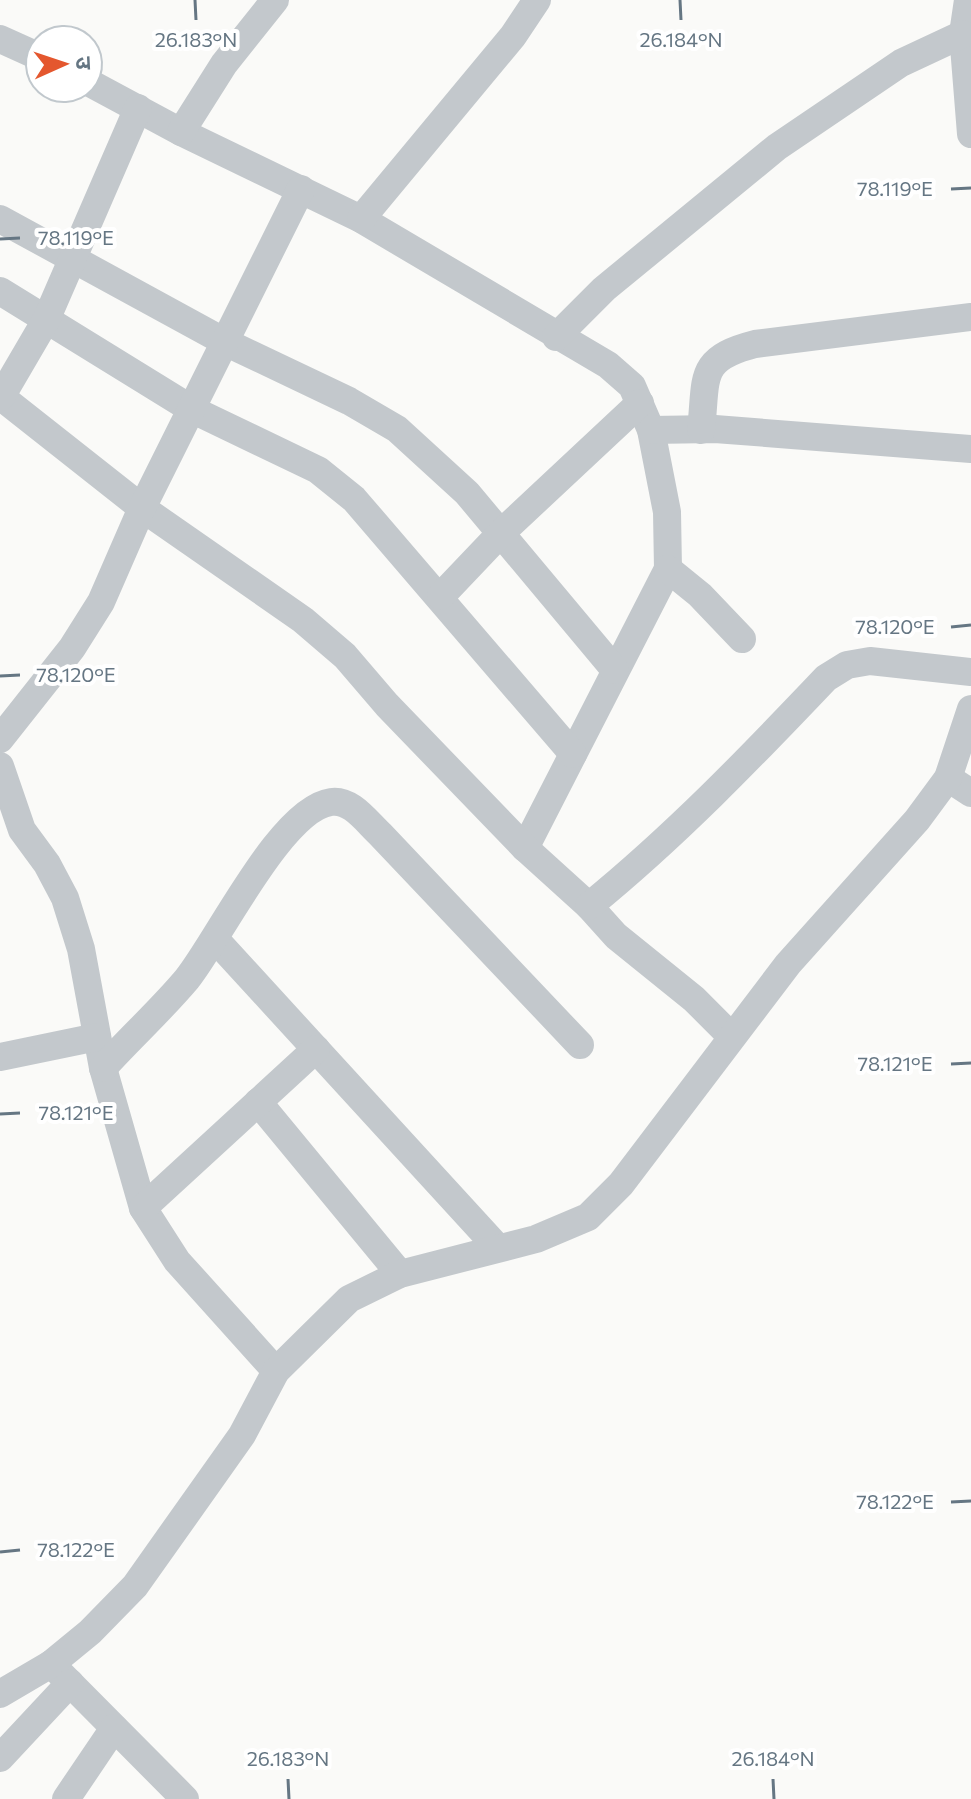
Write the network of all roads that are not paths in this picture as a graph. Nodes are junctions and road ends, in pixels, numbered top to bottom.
1 (275, 0) edge
2 (537, 0) edge
3 (968, 0) edge
4 (963, 34) junction
5 (0, 39) edge
6 (24, 50) edge
7 (104, 90) edge
8 (138, 108) junction
9 (181, 132) junction
10 (971, 134) edge
11 (301, 189) junction
12 (0, 219) edge
13 (361, 219) junction
14 (73, 259) junction
15 (0, 291) edge
16 (971, 317) edge
17 (46, 320) junction
18 (556, 337) junction
19 (227, 343) junction
20 (1, 396) edge
21 (640, 403) junction
22 (193, 410) junction
23 (651, 430) junction
24 (701, 430) junction
25 (971, 449) edge
26 (142, 508) junction
27 (501, 533) junction
28 (668, 569) junction
29 (441, 596) junction
30 (742, 639) dead end
31 (615, 670) junction
32 (971, 672) edge
33 (971, 709) edge
34 (0, 739) edge
35 (573, 754) junction
36 (0, 766) edge
37 (959, 785) edge
38 (11, 832) edge
39 (525, 848) junction
40 (589, 906) junction
41 (215, 939) junction
42 (731, 1036) junction
43 (97, 1037) junction
44 (580, 1045) dead end
45 (316, 1049) junction
46 (0, 1057) edge
47 (103, 1068) junction
48 (258, 1102) junction
49 (143, 1208) junction
50 (498, 1248) junction
51 (400, 1274) junction
52 (276, 1371) junction
53 (60, 1673) junction
54 (0, 1694) edge
55 (114, 1728) junction
56 (0, 1758) edge
57 (66, 1799) edge
58 (185, 1799) edge

1 - 9 street
2 - 13 street
3 - 4 street
4 - 10 street
4 - 18 street
5 - 6 street
7 - 8 street
8 - 9 street
8 - 14 street
9 - 11 street
11 - 13 street
11 - 19 street
12 - 14 street
13 - 18 street
14 - 17 street
14 - 19 street
15 - 17 street
16 - 24 street
17 - 20 street
17 - 22 street
18 - 21 street
19 - 22 street
19 - 27 street
20 - 26 street
21 - 23 street
21 - 27 street
22 - 26 street
22 - 29 street
23 - 24 street
23 - 28 street
24 - 25 street
26 - 34 street
26 - 39 street
27 - 29 street
27 - 31 street
28 - 30 street
28 - 31 street
29 - 35 street
31 - 35 street
32 - 40 street
33 - 37 street
35 - 39 street
36 - 38 street
37 - 42 street
38 - 43 street
39 - 40 street
40 - 42 street
41 - 44 street
41 - 45 street
41 - 47 street
42 - 50 street
43 - 46 street
43 - 47 street
45 - 48 street
45 - 50 street
47 - 49 street
48 - 49 street
48 - 51 street
49 - 52 street
50 - 51 street
51 - 52 street
52 - 53 street
53 - 54 street
53 - 55 street
53 - 56 street
55 - 57 street
55 - 58 street

